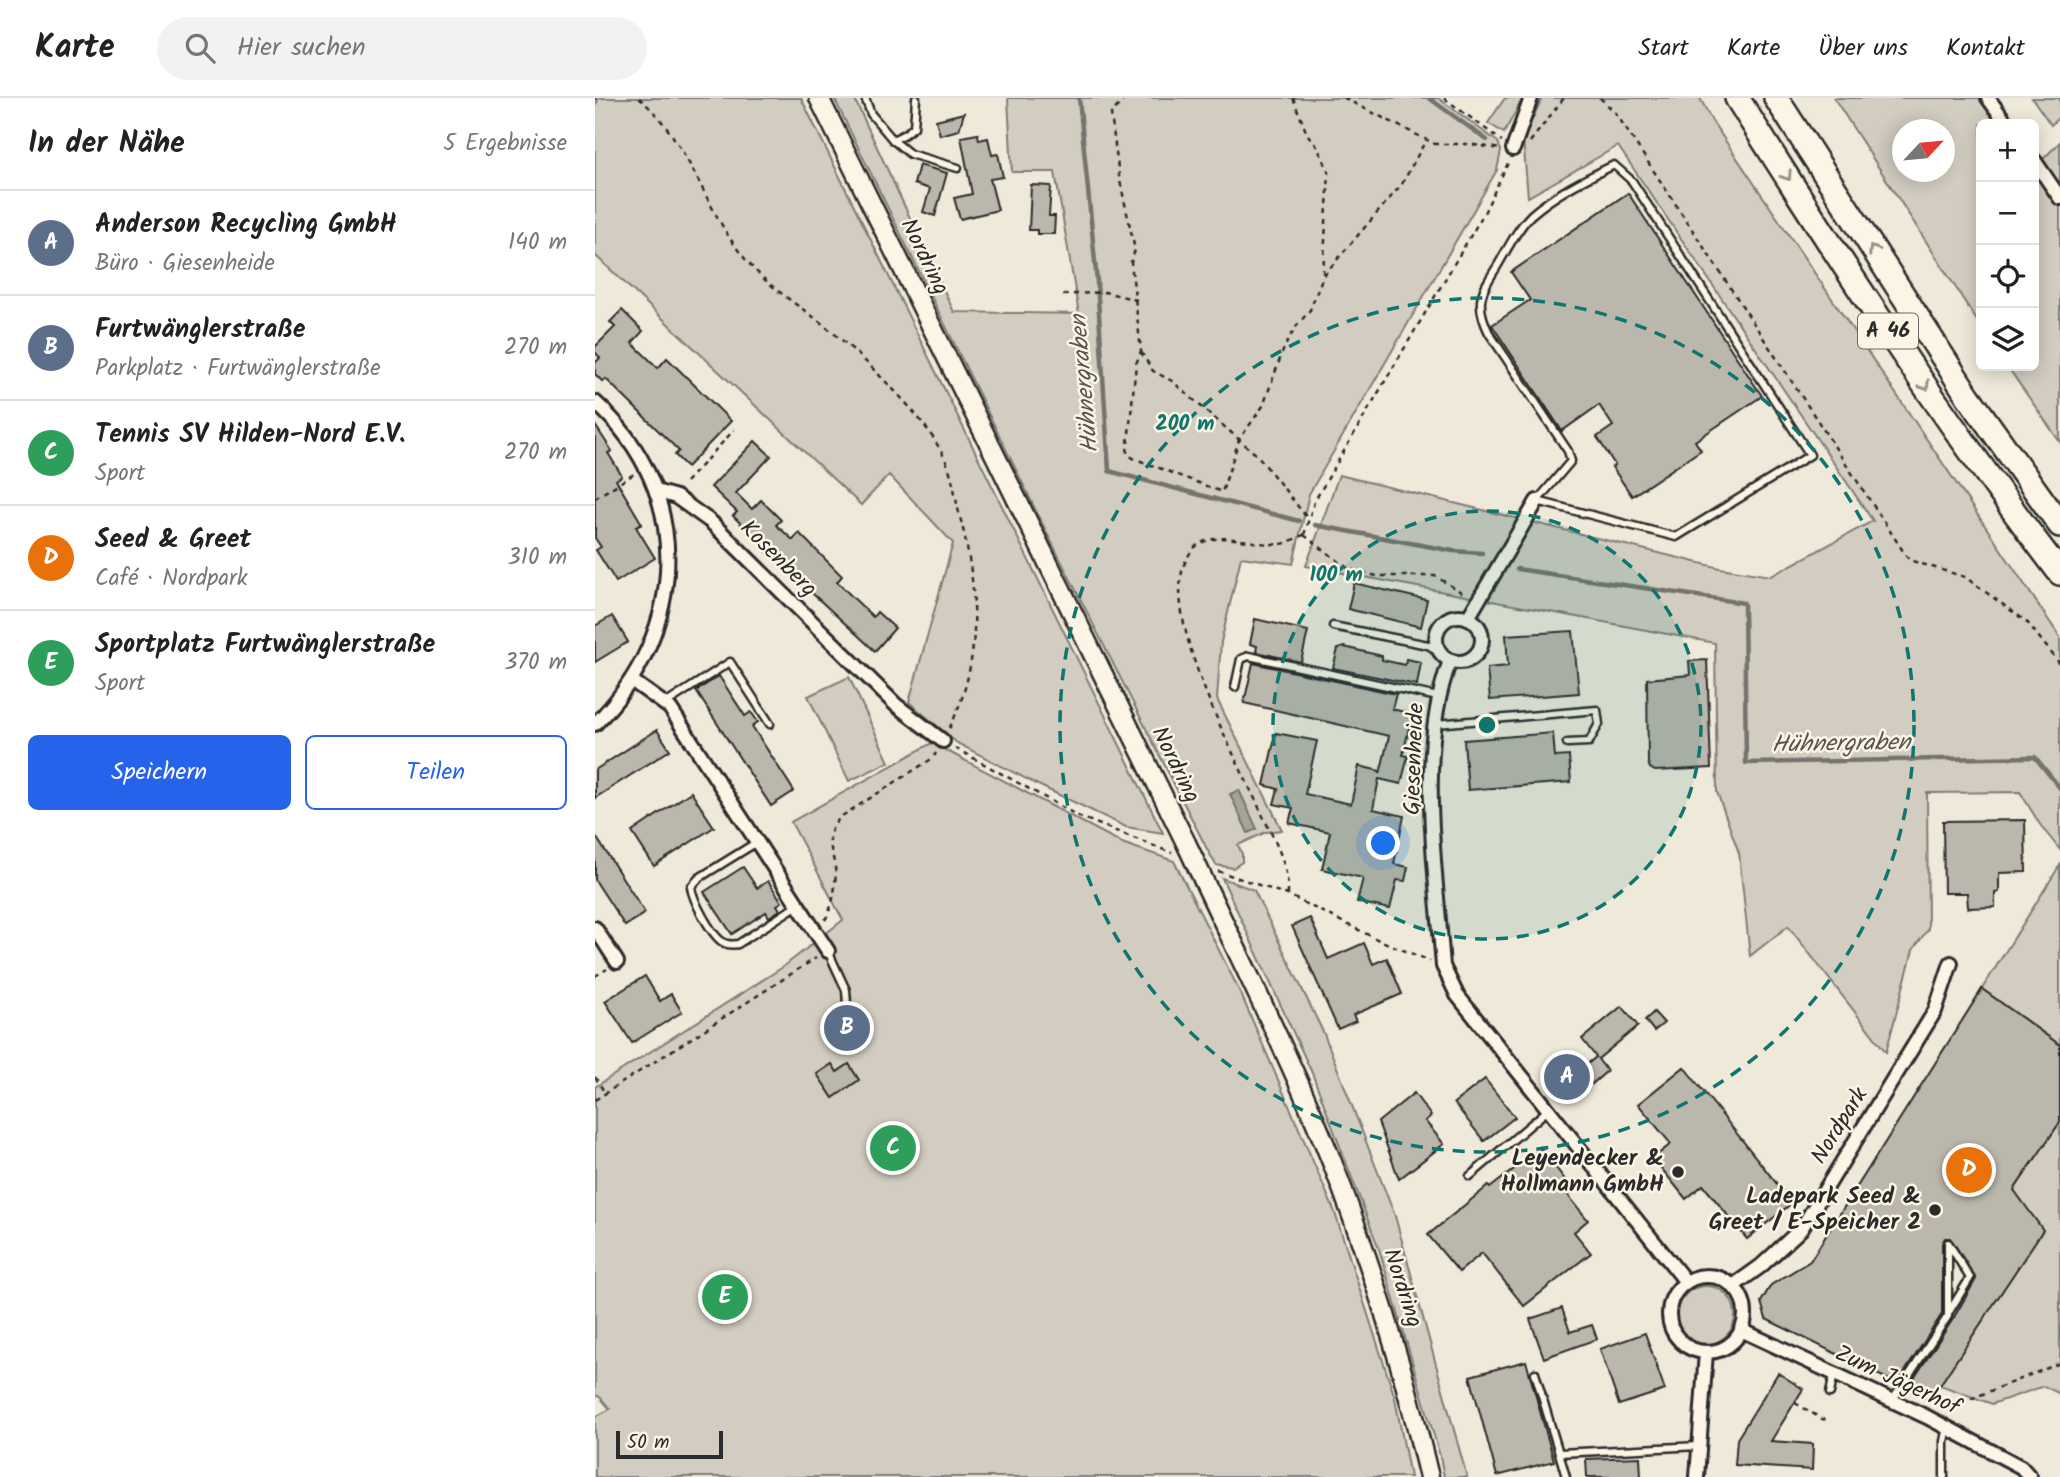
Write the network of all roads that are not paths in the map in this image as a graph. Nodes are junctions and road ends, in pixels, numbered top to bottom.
1 (819, 98) edge
2 (865, 98) edge
3 (916, 98) edge
4 (1531, 98) edge
5 (1737, 98) edge
6 (1776, 98) edge
7 (1988, 98) edge
8 (2003, 119) edge
9 (893, 140) junction
10 (1513, 149) road end
11 (2039, 167) edge
12 (958, 168) dead end
13 (2060, 198) edge
14 (595, 402) edge
15 (1993, 433) junction
16 (656, 491) junction
17 (2060, 500) edge
18 (1537, 501) junction
19 (2060, 525) edge
20 (2060, 573) edge
21 (1468, 618) junction
22 (1333, 626) dead end
23 (1439, 651) junction
24 (1450, 661) junction
25 (631, 680) junction
26 (1235, 687) dead end
27 (1438, 697) junction
28 (665, 704) junction
29 (595, 724) edge
30 (770, 724) dead end
31 (1434, 724) junction
32 (943, 741) road end
33 (1567, 743) dead end
34 (757, 842) junction
35 (798, 905) junction
36 (595, 928) edge
37 (828, 951) joint
38 (617, 962) dead end
39 (1951, 963) dead end
40 (849, 1031) dead end
41 (1549, 1109) junction
42 (1470, 1175) dead end
43 (1686, 1282) junction
44 (1733, 1286) junction
45 (1948, 1315) junction
46 (1741, 1330) junction
47 (1706, 1352) junction
48 (1535, 1373) dead end
49 (1834, 1374) junction
50 (1830, 1393) dead end
51 (1892, 1401) junction
52 (1947, 1427) junction
53 (1699, 1446) junction
54 (1559, 1452) junction
55 (1429, 1477) edge
56 (1566, 1477) edge
57 (1697, 1477) edge
58 (1944, 1477) edge
59 (2030, 1477) edge

1 - 55 main road, Nordring, bridge
2 - 9 lane
3 - 9 lane
4 - 10 street
5 -> 20 highway, A 46
15 -> 6 highway, A 46
7 - 8 street
9 - 12 lane
11 - 13 street
14 - 16 street
15 - 17 highway
15 - 19 highway, A 46
16 - 25 street
16 - 32 street, Kosenberg
18 - 18 lane
18 - 21 street
21 - 23 street
21 - 24 street
22 - 23 lane
23 - 24 street
24 - 27 street, Giesenheide
25 - 28 street
25 - 29 street
26 - 27 lane
27 - 31 street, Giesenheide
28 - 30 lane
28 - 34 street
31 - 33 lane
31 - 41 street, Giesenheide
34 - 35 street
34 - 35 lane
35 - 37 street
36 - 38 street
37 - 40 lane
39 - 44 street, Nordpark
41 - 42 lane
41 - 43 street, Giesenheide
43 - 44 street
43 - 47 street
44 - 46 street
45 - 45 lane
45 - 51 lane
46 - 47 street
46 - 49 street, Zum Jägerhof
47 - 53 street
48 - 54 lane
49 - 50 lane
49 - 51 street, Zum Jägerhof
51 - 52 street, Zum Jägerhof
52 - 58 lane
52 - 59 street, Zum Jägerhof
53 - 54 lane
53 - 57 street
54 - 56 lane

